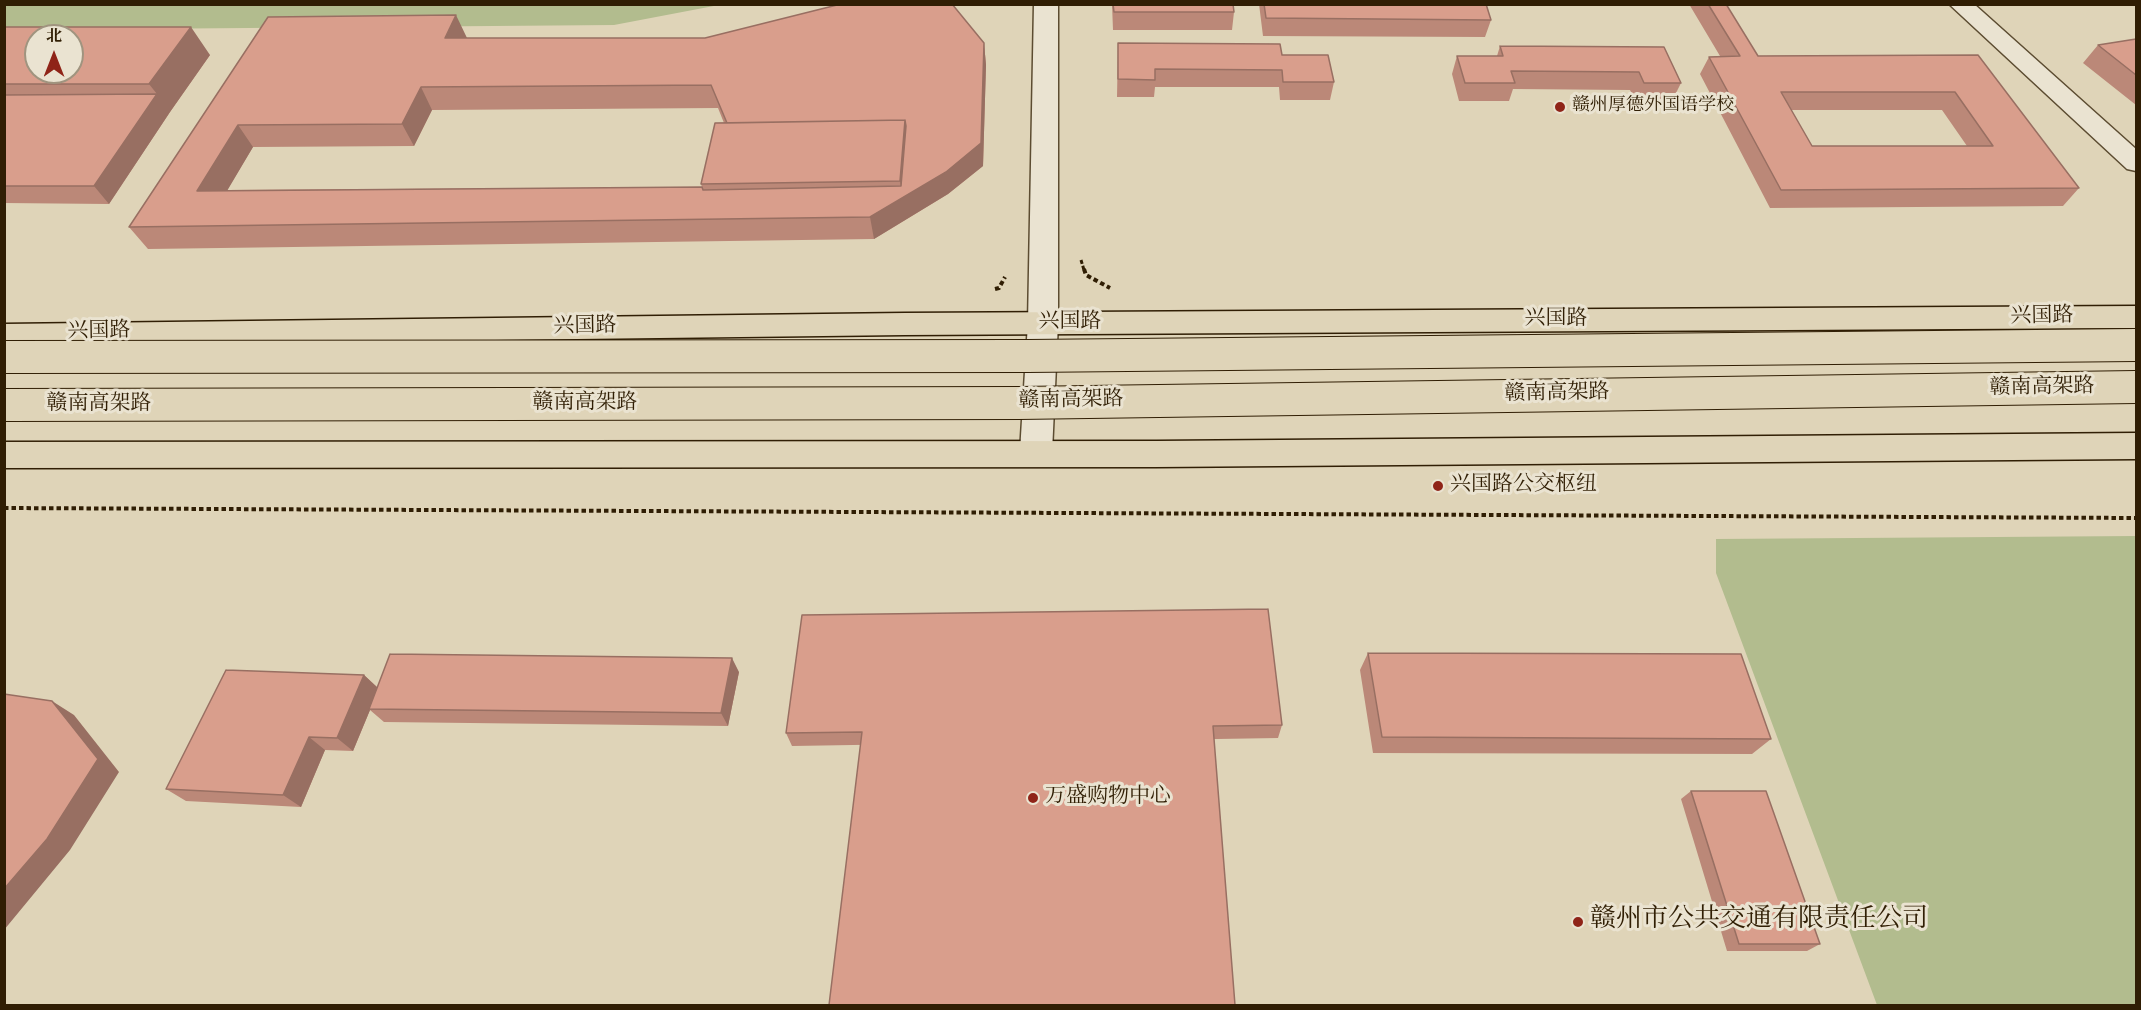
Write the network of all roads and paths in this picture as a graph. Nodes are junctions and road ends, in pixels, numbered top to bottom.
1 (1046, 4) edge
2 (1960, 4) edge
3 (2136, 163) edge
4 (1081, 257) dead end
5 (1007, 274) dead end
6 (1120, 290) dead end
7 (991, 291) dead end
8 (2136, 317) edge
9 (1043, 323) junction
10 (4, 335) edge
11 (2136, 345) edge
12 (4, 357) edge
13 (2136, 387) edge
14 (4, 405) edge
15 (2136, 446) edge
16 (1036, 452) junction
17 (4, 455) edge
18 (4, 508) edge
19 (2136, 518) edge

1 - 9 street
2 - 3 street
4 - 6 path
5 - 7 path
8 - 9 main road, 兴国路
9 - 10 main road, 兴国路
9 - 16 street
11 - 12 main road, 赣南高架路, bridge
13 - 14 main road, 赣南高架路, bridge
15 - 16 main road
16 - 17 main road
18 - 19 path

